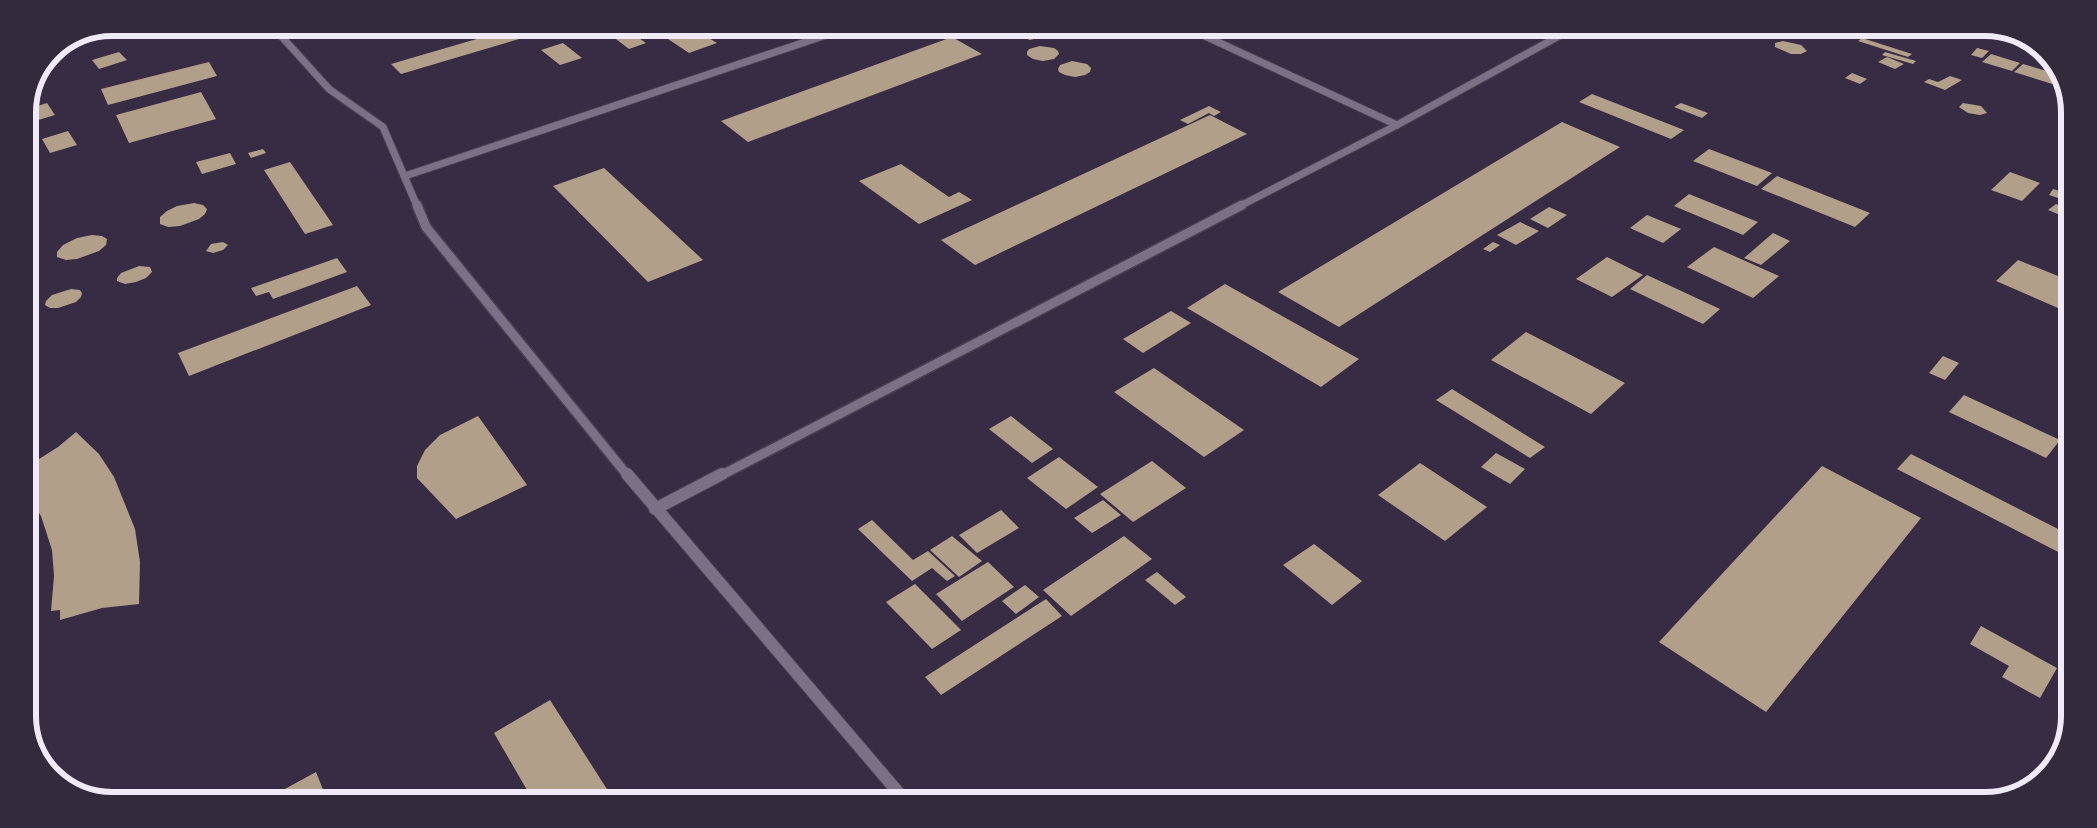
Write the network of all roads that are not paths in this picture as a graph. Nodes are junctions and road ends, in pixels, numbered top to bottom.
1 (281, 36) edge
2 (823, 36) edge
3 (1205, 36) edge
4 (1559, 36) edge
5 (1398, 125) junction
6 (405, 176) junction
7 (655, 509) junction
8 (898, 792) edge

1 - 6 lane
2 - 6 lane
3 - 5 lane
4 - 5 lane
5 - 7 lane
6 - 7 lane
7 - 8 lane

